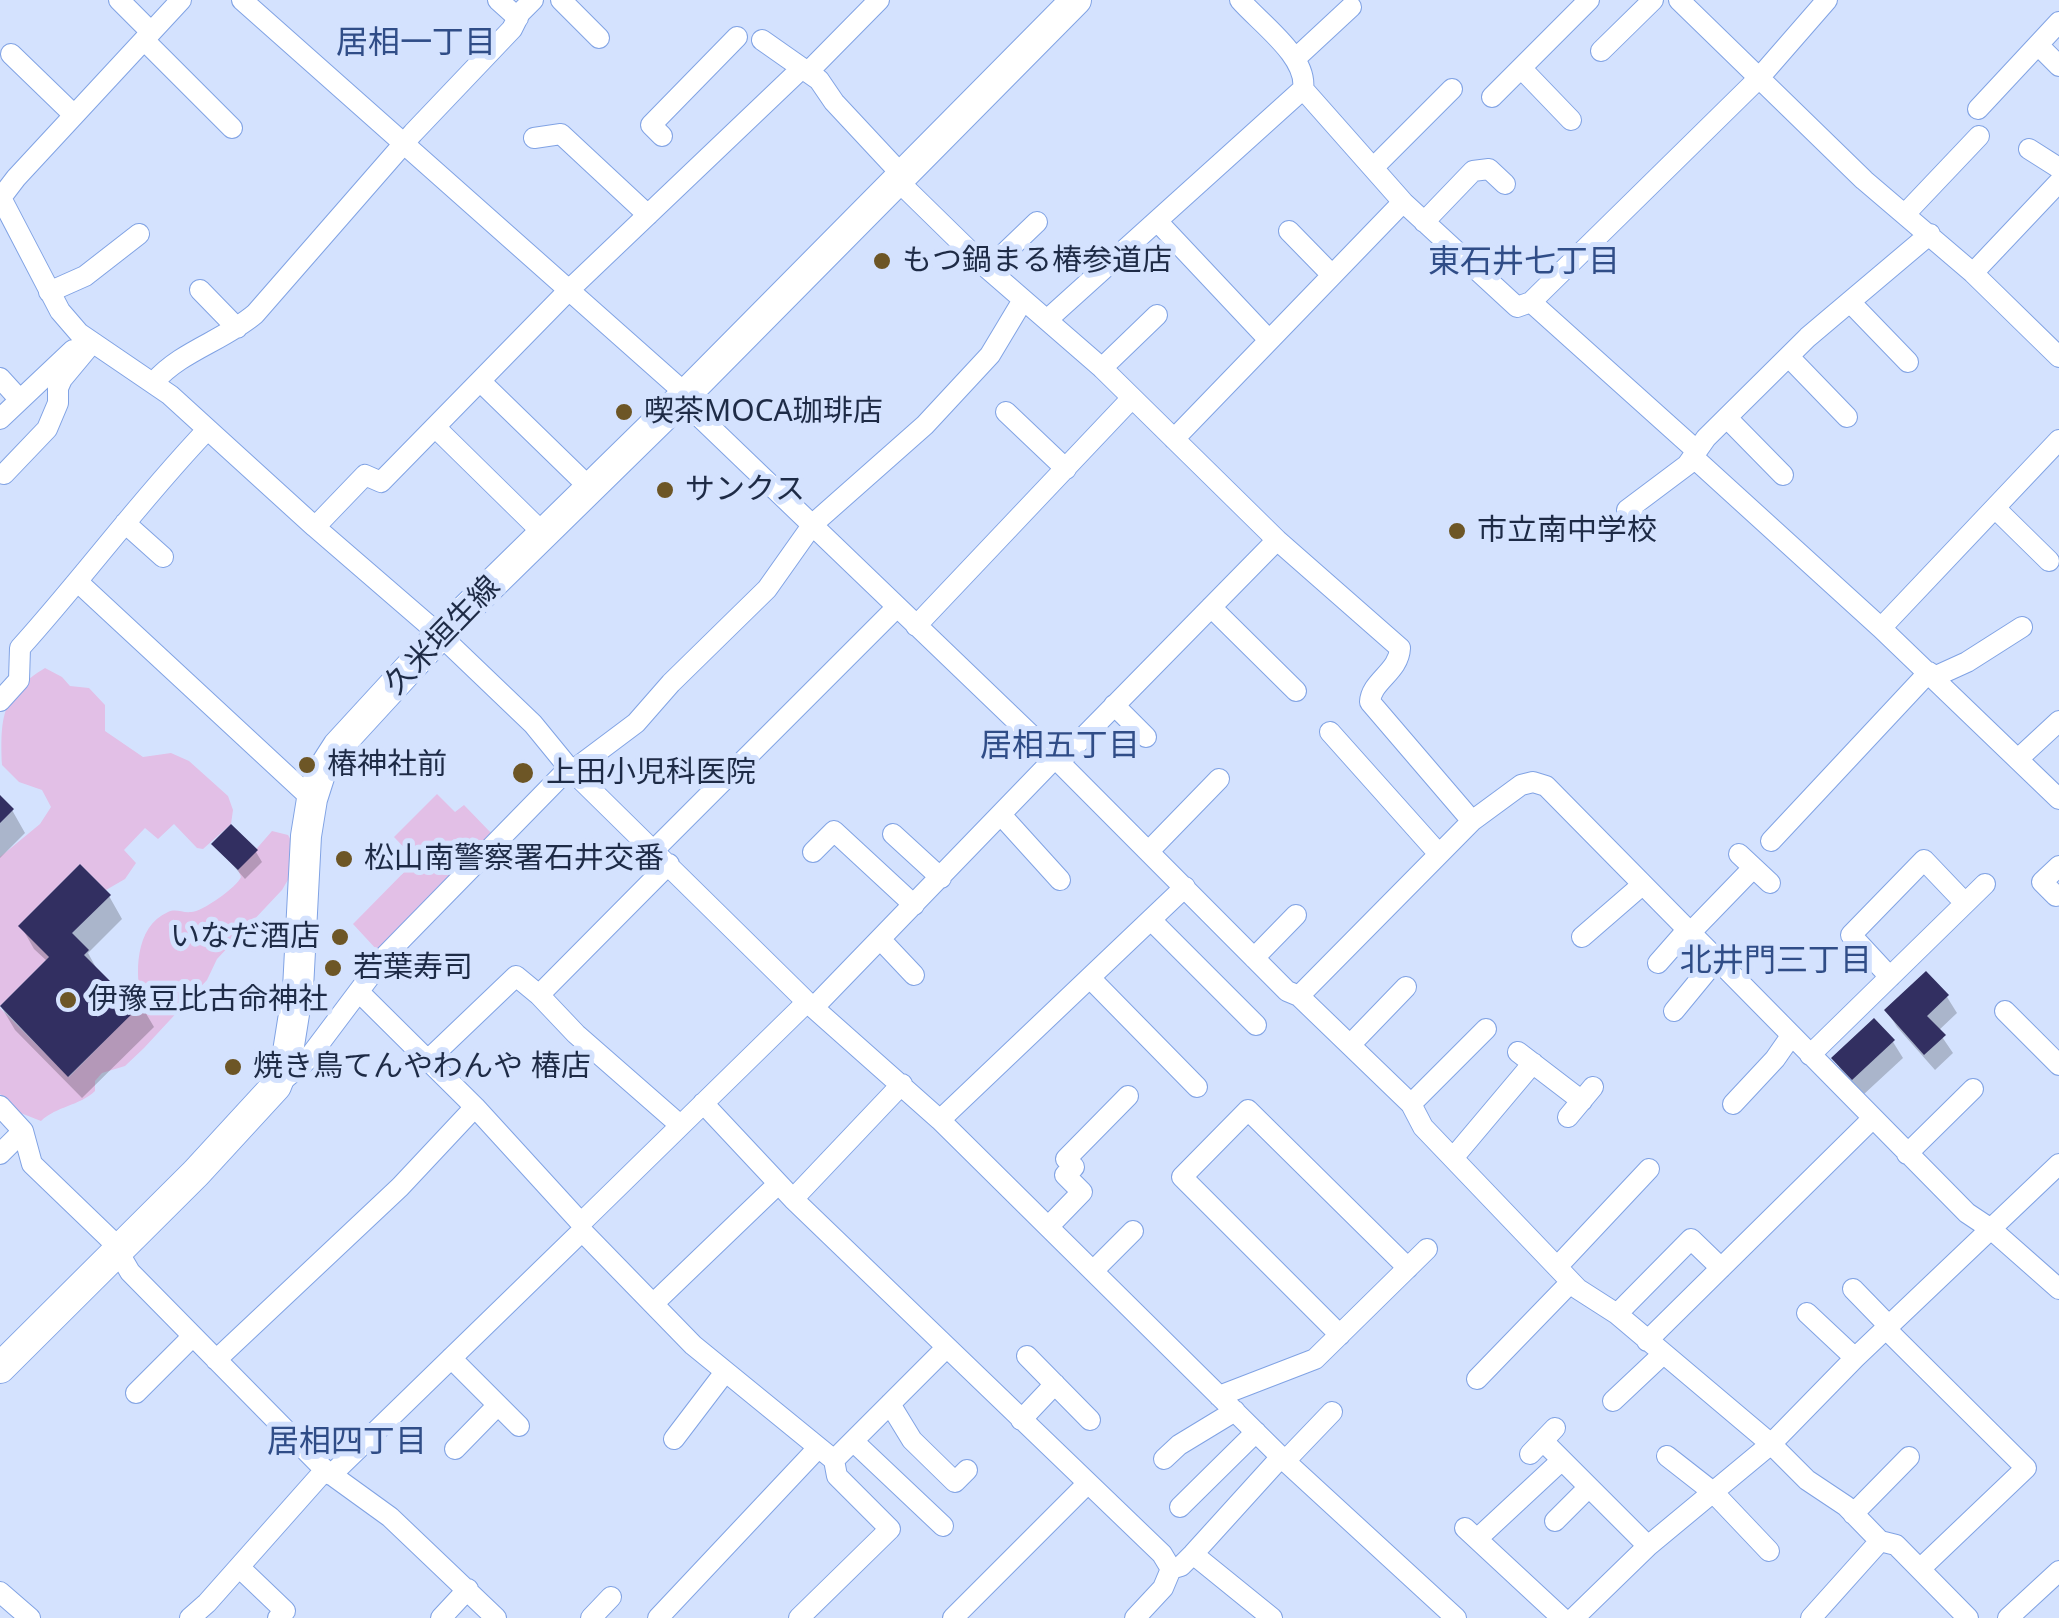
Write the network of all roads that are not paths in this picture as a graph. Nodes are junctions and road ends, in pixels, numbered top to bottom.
1 (119, 0) edge
2 (242, 0) edge
3 (498, 0) edge
4 (533, 0) edge
5 (561, 0) edge
6 (880, 0) edge
7 (1076, 0) edge
8 (1240, 0) edge
9 (1589, 0) edge
10 (1653, 0) edge
11 (1679, 0) edge
12 (1827, 0) edge
13 (174, 2) edge
14 (1351, 7) dead end
15 (518, 18) junction
16 (2059, 22) edge
17 (148, 36) junction
18 (599, 38) dead end
19 (762, 40) dead end
20 (2038, 45) junction
21 (1601, 51) dead end
22 (11, 54) dead end
23 (1296, 58) junction
24 (2059, 66) edge
25 (1521, 68) junction
26 (800, 73) junction
27 (1759, 78) junction
28 (1452, 89) dead end
29 (1303, 90) junction
30 (1492, 97) dead end
31 (1978, 109) dead end
32 (74, 115) junction
33 (1572, 120) dead end
34 (232, 128) dead end
35 (662, 136) dead end
36 (1979, 136) dead end
37 (534, 138) dead end
38 (405, 144) junction
39 (2029, 149) dead end
40 (1373, 168) junction
41 (2059, 168) edge
42 (901, 178) junction
43 (2059, 182) edge
44 (1505, 184) dead end
45 (0, 198) edge
46 (1403, 202) junction
47 (648, 214) junction
48 (1905, 214) junction
49 (1157, 221) junction
50 (1037, 222) dead end
51 (1424, 222) junction
52 (1289, 230) dead end
53 (139, 234) dead end
54 (1930, 234) junction
55 (988, 268) junction
56 (1972, 272) junction
57 (1332, 275) junction
58 (200, 290) dead end
59 (569, 290) junction
60 (49, 292) junction
61 (1023, 300) junction
62 (1531, 302) junction
63 (1850, 302) junction
64 (1156, 315) dead end
65 (1048, 319) junction
66 (237, 328) junction
67 (88, 340) junction
68 (1269, 340) junction
69 (2057, 352) edge
70 (1788, 357) junction
71 (1908, 362) dead end
72 (1102, 368) junction
73 (0, 378) edge
74 (480, 381) junction
75 (154, 382) junction
76 (684, 397) junction
77 (1130, 399) junction
78 (20, 400) junction
79 (1006, 412) dead end
80 (1847, 417) dead end
81 (1727, 418) junction
82 (0, 420) edge
83 (435, 427) junction
84 (207, 430) junction
85 (1174, 439) junction
86 (2059, 440) edge
87 (1695, 454) junction
88 (1066, 469) junction
89 (4, 474) dead end
90 (1783, 474) dead end
91 (590, 488) junction
92 (1995, 508) junction
93 (125, 523) junction
94 (813, 524) junction
95 (314, 527) junction
96 (1644, 527) dead end
97 (544, 534) junction
98 (1278, 540) junction
99 (164, 557) dead end
100 (2049, 562) dead end
101 (79, 582) junction
102 (1211, 607) junction
103 (897, 608) junction
104 (916, 626) junction
105 (1881, 628) junction
106 (2007, 629) dead end
107 (440, 636) junction
108 (1931, 674) junction
109 (1296, 691) dead end
110 (0, 700) edge
111 (1114, 705) junction
112 (2059, 721) edge
113 (1330, 732) dead end
114 (1146, 737) dead end
115 (2018, 759) junction
116 (1057, 761) junction
117 (570, 770) junction
118 (1219, 779) dead end
119 (312, 798) junction
120 (2059, 799) edge
121 (1002, 816) junction
122 (1472, 821) junction
123 (893, 834) dead end
124 (1771, 841) dead end
125 (1149, 851) junction
126 (813, 852) dead end
127 (1439, 854) junction
128 (662, 857) junction
129 (2059, 866) edge
130 (941, 878) junction
131 (1060, 880) dead end
132 (1642, 884) junction
133 (1770, 884) dead end
134 (1984, 884) dead end
135 (1185, 887) junction
136 (2056, 896) dead end
137 (1966, 902) junction
138 (914, 905) junction
139 (1296, 915) dead end
140 (1151, 920) junction
141 (1689, 932) junction
142 (1582, 936) dead end
143 (880, 939) junction
144 (1254, 958) junction
145 (1716, 960) junction
146 (1658, 962) dead end
147 (914, 974) dead end
148 (1890, 977) junction
149 (1090, 978) junction
150 (1406, 987) dead end
151 (360, 993) junction
152 (539, 995) junction
153 (1299, 996) junction
154 (811, 1004) junction
155 (1674, 1011) dead end
156 (2005, 1011) dead end
157 (1256, 1025) dead end
158 (1486, 1030) dead end
159 (1790, 1036) junction
160 (1350, 1044) junction
161 (1810, 1056) junction
162 (428, 1060) junction
163 (2059, 1065) edge
164 (902, 1084) junction
165 (276, 1086) junction
166 (1197, 1087) dead end
167 (1973, 1089) dead end
168 (1128, 1096) dead end
169 (1581, 1102) dead end
170 (703, 1103) junction
171 (1411, 1104) junction
172 (1733, 1104) dead end
173 (0, 1106) edge
174 (475, 1107) junction
175 (1872, 1119) junction
176 (940, 1120) junction
177 (680, 1125) junction
178 (23, 1131) junction
179 (0, 1154) edge
180 (1907, 1154) junction
181 (1452, 1158) junction
182 (2059, 1164) edge
183 (1650, 1169) dead end
184 (786, 1192) junction
185 (1049, 1226) junction
186 (581, 1227) junction
187 (1991, 1229) junction
188 (1133, 1232) dead end
189 (1427, 1249) dead end
190 (117, 1252) junction
191 (1408, 1268) junction
192 (1721, 1268) junction
193 (1094, 1270) junction
194 (1564, 1274) junction
195 (1853, 1288) dead end
196 (2059, 1289) edge
197 (652, 1304) junction
198 (1806, 1313) dead end
199 (1616, 1314) junction
200 (1888, 1328) junction
201 (1340, 1335) junction
202 (193, 1336) junction
203 (947, 1347) junction
204 (1655, 1348) junction
205 (1027, 1356) dead end
206 (451, 1358) junction
207 (1856, 1358) junction
208 (216, 1360) junction
209 (0, 1368) edge
210 (725, 1372) junction
211 (1477, 1379) dead end
212 (1055, 1384) junction
213 (136, 1393) dead end
214 (1613, 1401) dead end
215 (890, 1404) junction
216 (1227, 1404) junction
217 (498, 1406) junction
218 (1332, 1412) dead end
219 (1021, 1420) junction
220 (1090, 1420) dead end
221 (519, 1426) dead end
222 (1256, 1432) junction
223 (674, 1439) dead end
224 (854, 1441) junction
225 (1543, 1441) dead end
226 (1771, 1444) junction
227 (455, 1449) dead end
228 (826, 1455) junction
229 (1667, 1456) dead end
230 (1909, 1456) dead end
231 (1164, 1459) dead end
232 (1283, 1459) junction
233 (1562, 1460) junction
234 (967, 1470) dead end
235 (328, 1472) junction
236 (1088, 1483) junction
237 (1589, 1487) junction
238 (1713, 1492) junction
239 (1180, 1507) dead end
240 (1853, 1514) junction
241 (1555, 1521) dead end
242 (943, 1526) dead end
243 (1880, 1542) junction
244 (1648, 1546) junction
245 (1769, 1551) dead end
246 (1193, 1554) junction
247 (239, 1568) junction
248 (1170, 1569) junction
249 (1920, 1569) junction
250 (2059, 1571) edge
251 (468, 1590) junction
252 (0, 1592) edge
253 (611, 1597) dead end
254 (30, 1618) edge
255 (190, 1618) edge
256 (278, 1618) edge
257 (441, 1618) edge
258 (496, 1618) edge
259 (591, 1618) edge
260 (658, 1618) edge
261 (800, 1618) edge
262 (953, 1618) edge
263 (1135, 1618) edge
264 (1272, 1618) edge
265 (1456, 1618) edge
266 (1562, 1618) edge
267 (1574, 1618) edge
268 (1811, 1618) edge
269 (1968, 1618) edge
270 (2008, 1618) edge

1 - 17 street
2 - 38 street
3 - 15 street
4 - 15 street
5 - 18 street
6 - 26 street
7 - 42 main road, 久米垣生線
8 - 23 street
9 - 25 street
10 - 21 street
11 - 27 street
12 - 27 street
13 - 17 street
14 - 23 street
15 - 38 street
16 - 20 street
17 - 32 street
17 - 34 street
19 - 26 street
20 - 24 street
20 - 31 street
22 - 32 street
23 - 29 street
25 - 30 street
25 - 33 street
26 - 35 street
26 - 42 street
26 - 47 street
27 - 48 street
27 - 62 street
28 - 40 street
29 - 40 street
29 - 49 street
32 - 45 street
36 - 48 street
37 - 47 street
38 - 59 street
38 - 66 street
39 - 41 street
40 - 46 street
42 - 55 street
42 - 76 main road, 久米垣生線
43 - 56 street
44 - 51 street
45 - 60 street
46 - 51 street
46 - 57 street
47 - 59 street
48 - 54 street
49 - 65 street
49 - 68 street
50 - 55 street
51 - 62 street
52 - 57 street
53 - 60 street
54 - 56 street
54 - 63 street
55 - 61 street
56 - 69 street
57 - 68 street
58 - 66 street
59 - 74 street
59 - 76 street
60 - 67 street
61 - 65 street
61 - 94 street
62 - 87 street
63 - 70 street
63 - 71 street
64 - 72 street
65 - 72 street
66 - 75 street
67 - 75 street
67 - 78 street
67 - 89 street
68 - 85 street
70 - 80 street
70 - 81 street
72 - 77 street
73 - 78 street
74 - 83 street
74 - 91 street
75 - 84 street
76 - 91 main road, 久米垣生線
76 - 94 street
77 - 85 street
77 - 88 street
78 - 82 street
79 - 88 street
81 - 87 street
81 - 90 street
83 - 95 street
83 - 97 street
84 - 93 street
84 - 95 street
85 - 98 street
86 - 92 street
87 - 96 street
87 - 105 street
88 - 104 street
91 - 97 main road, 久米垣生線
92 - 100 street
92 - 105 street
93 - 99 street
93 - 101 street
94 - 103 street
94 - 117 street
95 - 107 street
97 - 107 main road, 久米垣生線
98 - 102 street
98 - 122 street
101 - 110 street
101 - 119 street
102 - 109 street
102 - 111 street
103 - 104 street
103 - 128 street
104 - 116 street
105 - 108 street
106 - 108 street
107 - 117 street
107 - 119 main road, 久米垣生線
108 - 115 street
108 - 124 street
111 - 114 street
111 - 116 street
112 - 115 street
113 - 127 street
115 - 120 street
116 - 121 street
116 - 125 street
117 - 128 street
117 - 151 street
118 - 125 street
119 - 165 main road, 久米垣生線
121 - 130 street
121 - 131 street
122 - 127 street
122 - 132 street
123 - 130 street
125 - 135 street
126 - 138 street
127 - 153 street
128 - 152 street
128 - 154 street
129 - 136 street
130 - 138 street
132 - 141 street
132 - 142 street
133 - 141 street
134 - 137 street
135 - 140 street
135 - 144 street
137 - 148 street
137 - 148 street
138 - 143 street
139 - 144 street
140 - 149 street
140 - 157 street
141 - 145 street
141 - 146 street
143 - 147 street
143 - 154 street
144 - 153 street
145 - 155 street
145 - 159 street
148 - 161 street
149 - 166 street
149 - 176 street
150 - 160 street
151 - 162 street
151 - 165 street
152 - 162 street
152 - 177 street
153 - 160 street
154 - 164 street
154 - 170 street
156 - 163 street
158 - 171 street
159 - 161 street
159 - 172 street
160 - 171 street
161 - 175 street
162 - 174 street
164 - 176 street
164 - 184 street
165 - 190 main road, 久米垣生線
167 - 180 street
168 - 185 street
169 - 181 street
170 - 177 street
170 - 184 street
171 - 181 street
173 - 178 street
174 - 186 street
174 - 208 street
175 - 180 street
175 - 192 street
176 - 185 street
177 - 186 street
178 - 179 street
178 - 190 street
180 - 187 street
181 - 194 street
182 - 187 street
183 - 194 street
184 - 197 street
184 - 203 street
185 - 193 street
186 - 197 street
186 - 206 street
187 - 196 street
187 - 200 street
188 - 193 street
189 - 191 street
190 - 202 street
190 - 209 main road, 久米垣生線
191 - 201 street
191 - 201 street
192 - 199 street
192 - 204 street
193 - 216 street
194 - 199 street
194 - 211 street
195 - 200 street
197 - 210 street
198 - 207 street
199 - 204 street
200 - 207 street
200 - 249 street
201 - 216 street
202 - 208 street
202 - 213 street
203 - 215 street
203 - 219 street
204 - 214 street
204 - 226 street
205 - 212 street
206 - 217 street
206 - 235 street
207 - 226 street
208 - 235 street
210 - 223 street
210 - 228 street
212 - 219 street
212 - 220 street
215 - 224 street
215 - 234 street
216 - 222 street
216 - 231 street
217 - 221 street
217 - 227 street
218 - 232 street
219 - 236 street
222 - 232 street
222 - 239 street
224 - 228 street
224 - 242 street
225 - 233 street
226 - 238 street
226 - 240 street
228 - 260 street
228 - 261 street
229 - 238 street
230 - 240 street
232 - 246 street
232 - 265 street
233 - 237 street
233 - 266 street
235 - 247 street
235 - 251 street
236 - 248 street
236 - 262 street
237 - 241 street
237 - 244 street
238 - 244 street
238 - 245 street
240 - 243 street
243 - 249 street
243 - 268 street
244 - 267 street
246 - 248 street
246 - 264 street
247 - 255 street
247 - 256 street
248 - 263 street
249 - 269 street
250 - 270 street
251 - 257 street
251 - 258 street
252 - 254 street
253 - 259 street

